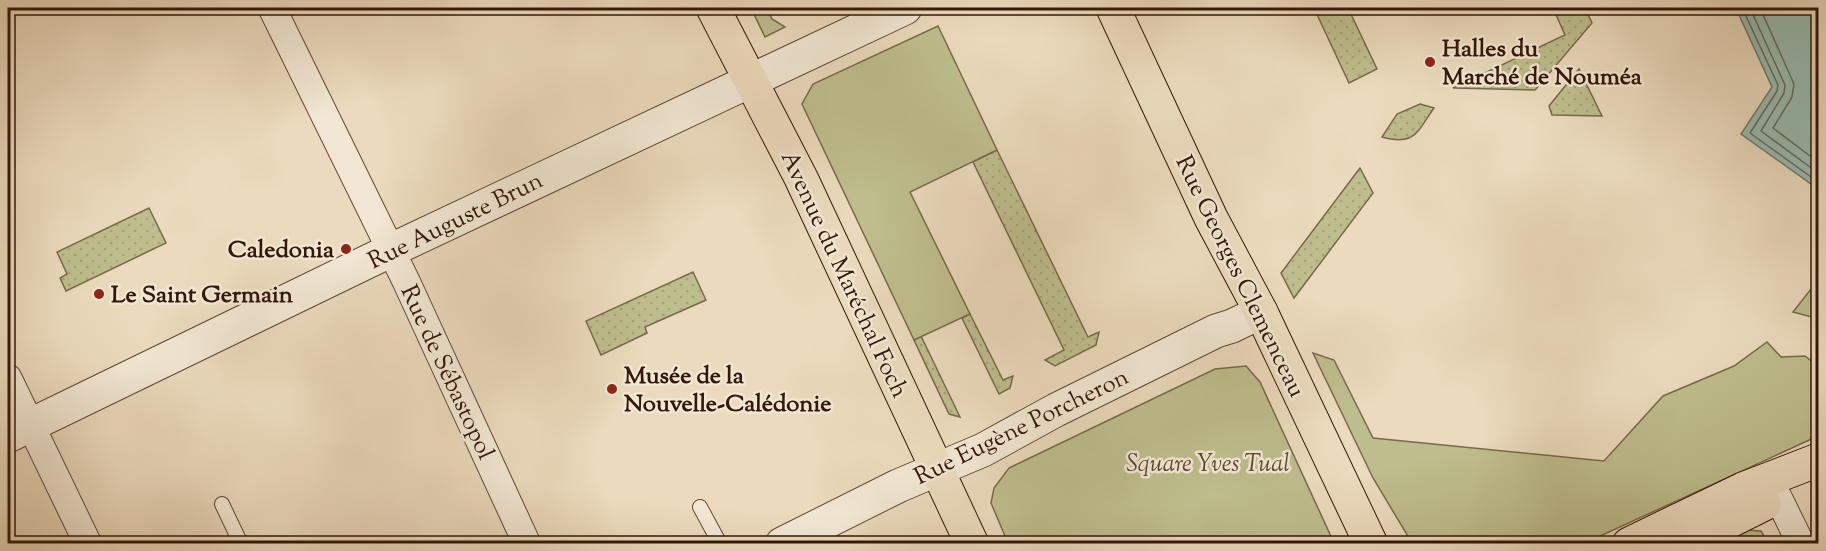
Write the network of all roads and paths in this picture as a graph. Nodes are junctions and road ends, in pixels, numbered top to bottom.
1 (272, 8) edge
2 (713, 8) edge
3 (905, 8) edge
4 (1113, 8) edge
5 (751, 79) junction
6 (391, 251) junction
7 (1261, 312) junction
8 (8, 378) edge
9 (18, 431) edge
10 (1818, 460) edge
11 (936, 470) junction
12 (1818, 474) edge
13 (1778, 497) junction
14 (222, 504) dead end
15 (700, 507) dead end
16 (1366, 534) edge
17 (88, 543) edge
18 (241, 543) edge
19 (527, 543) edge
20 (720, 543) edge
21 (782, 543) edge
22 (972, 543) edge
23 (1388, 543) edge
24 (1629, 543) edge
25 (1684, 543) edge
26 (1802, 543) edge

1 - 6 street, Rue de Sébastopol
2 - 5 main road, Avenue du Maréchal Foch
3 - 5 street, Rue Auguste Brun
4 - 7 main road, Rue Georges Clemenceau
5 - 6 street, Rue Auguste Brun
5 - 11 main road, Avenue du Maréchal Foch
6 - 9 street, Rue Auguste Brun
6 - 19 street, Rue de Sébastopol
7 - 11 street, Rue Eugène Porcheron
7 - 16 main road, Rue Georges Clemenceau
8 - 9 street
9 - 17 street
10 - 24 main road
11 - 21 street, Rue Eugène Porcheron
11 - 22 main road, Avenue du Maréchal Foch
12 - 13 main road
13 - 25 main road
13 - 26 street
14 - 18 lane
15 - 20 lane
16 - 23 main road

